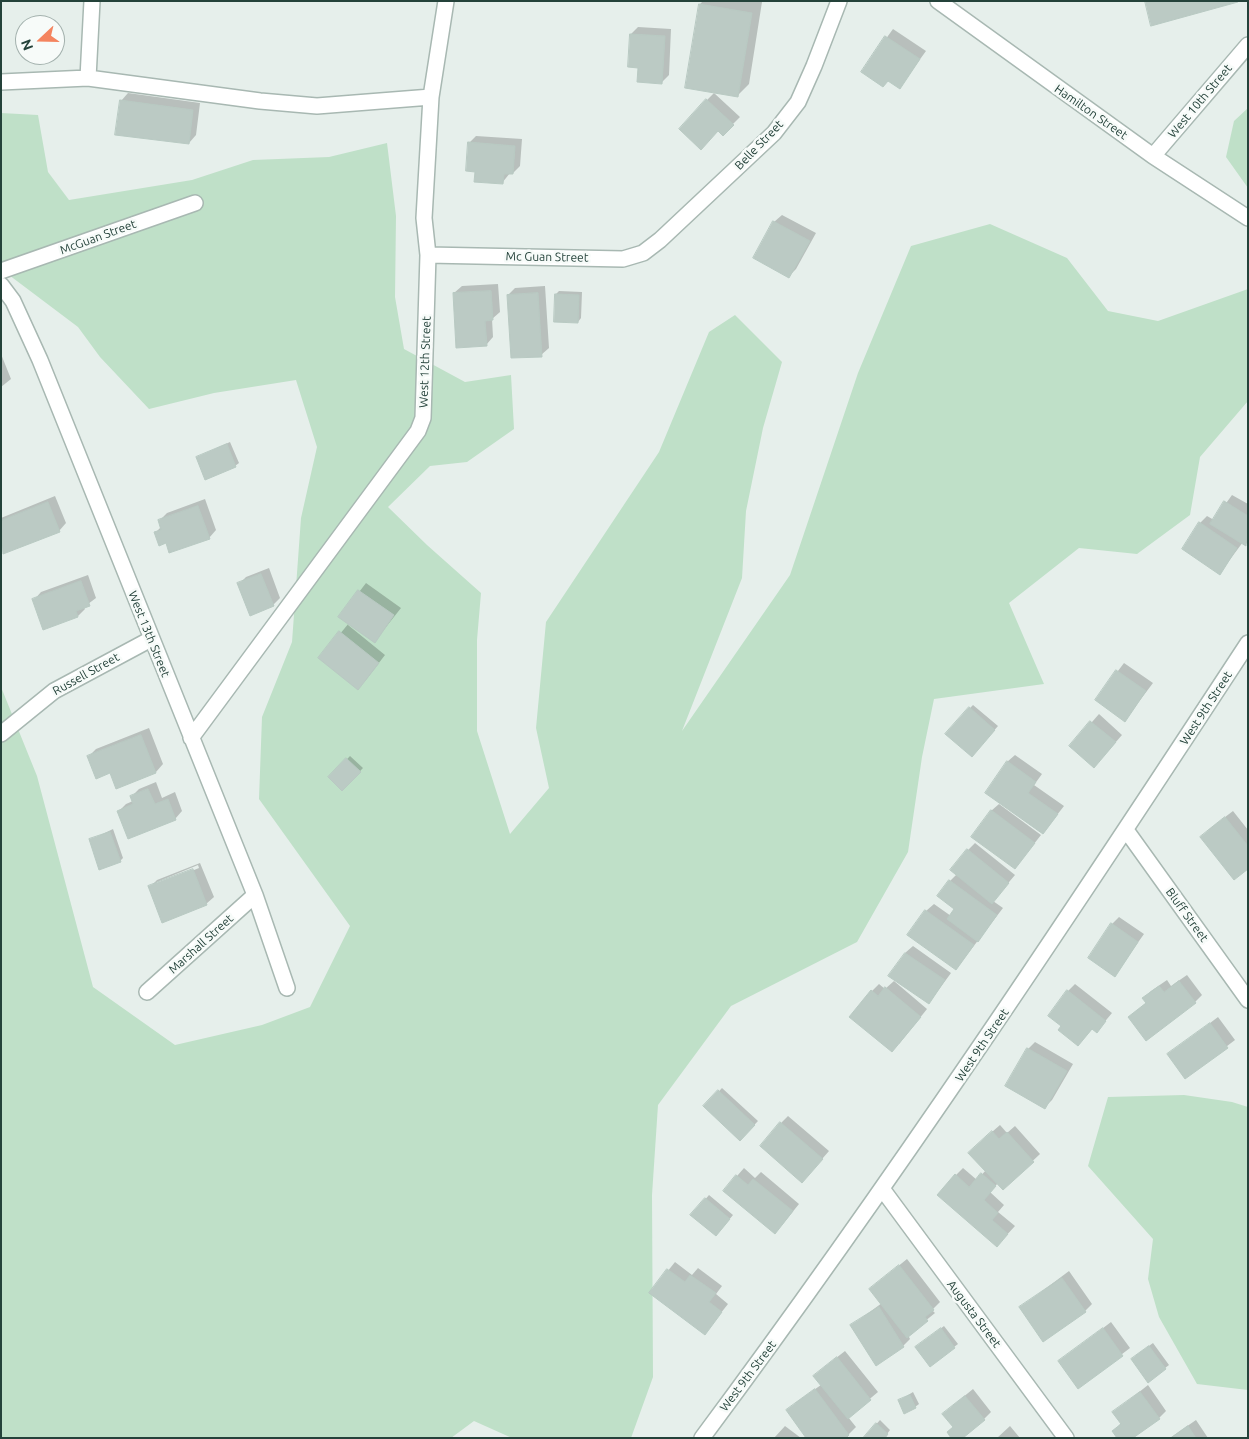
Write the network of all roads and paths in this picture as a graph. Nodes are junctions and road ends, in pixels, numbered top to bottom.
1 (92, 1) edge
2 (446, 1) edge
3 (839, 1) edge
4 (938, 1) edge
5 (1248, 45) edge
6 (88, 78) junction
7 (1, 82) edge
8 (431, 97) junction
9 (1153, 156) junction
10 (195, 203) dead end
11 (1248, 218) edge
12 (660, 240) joint
13 (428, 255) junction
14 (1, 271) edge
15 (1, 285) edge
16 (152, 639) junction
17 (1248, 643) edge
18 (1, 734) edge
19 (191, 738) junction
20 (1126, 830) junction
21 (255, 895) junction
22 (287, 988) dead end
23 (147, 992) dead end
24 (1248, 1000) edge
25 (883, 1190) junction
26 (702, 1438) edge
27 (1066, 1438) edge

1 - 6 street
2 - 8 street, West 12th Street
3 - 12 street, Belle Street
4 - 9 street, Hamilton Street
5 - 9 street, West 10th Street
6 - 7 street
6 - 8 street
8 - 13 street, West 12th Street
9 - 11 street, Hamilton Street
10 - 14 street, McGuan Street
12 - 13 street, Mc Guan Street
13 - 19 street, West 12th Street
15 - 16 street, West 13th Street
16 - 18 street, Russell Street
16 - 19 street, West 13th Street
17 - 20 street, West 9th Street
19 - 21 street, West 13th Street
20 - 24 street, Bluff Street
20 - 25 street, West 9th Street
21 - 22 street, West 13th Street
21 - 23 street, Marshall Street
25 - 26 street, West 9th Street
25 - 27 street, Augusta Street

